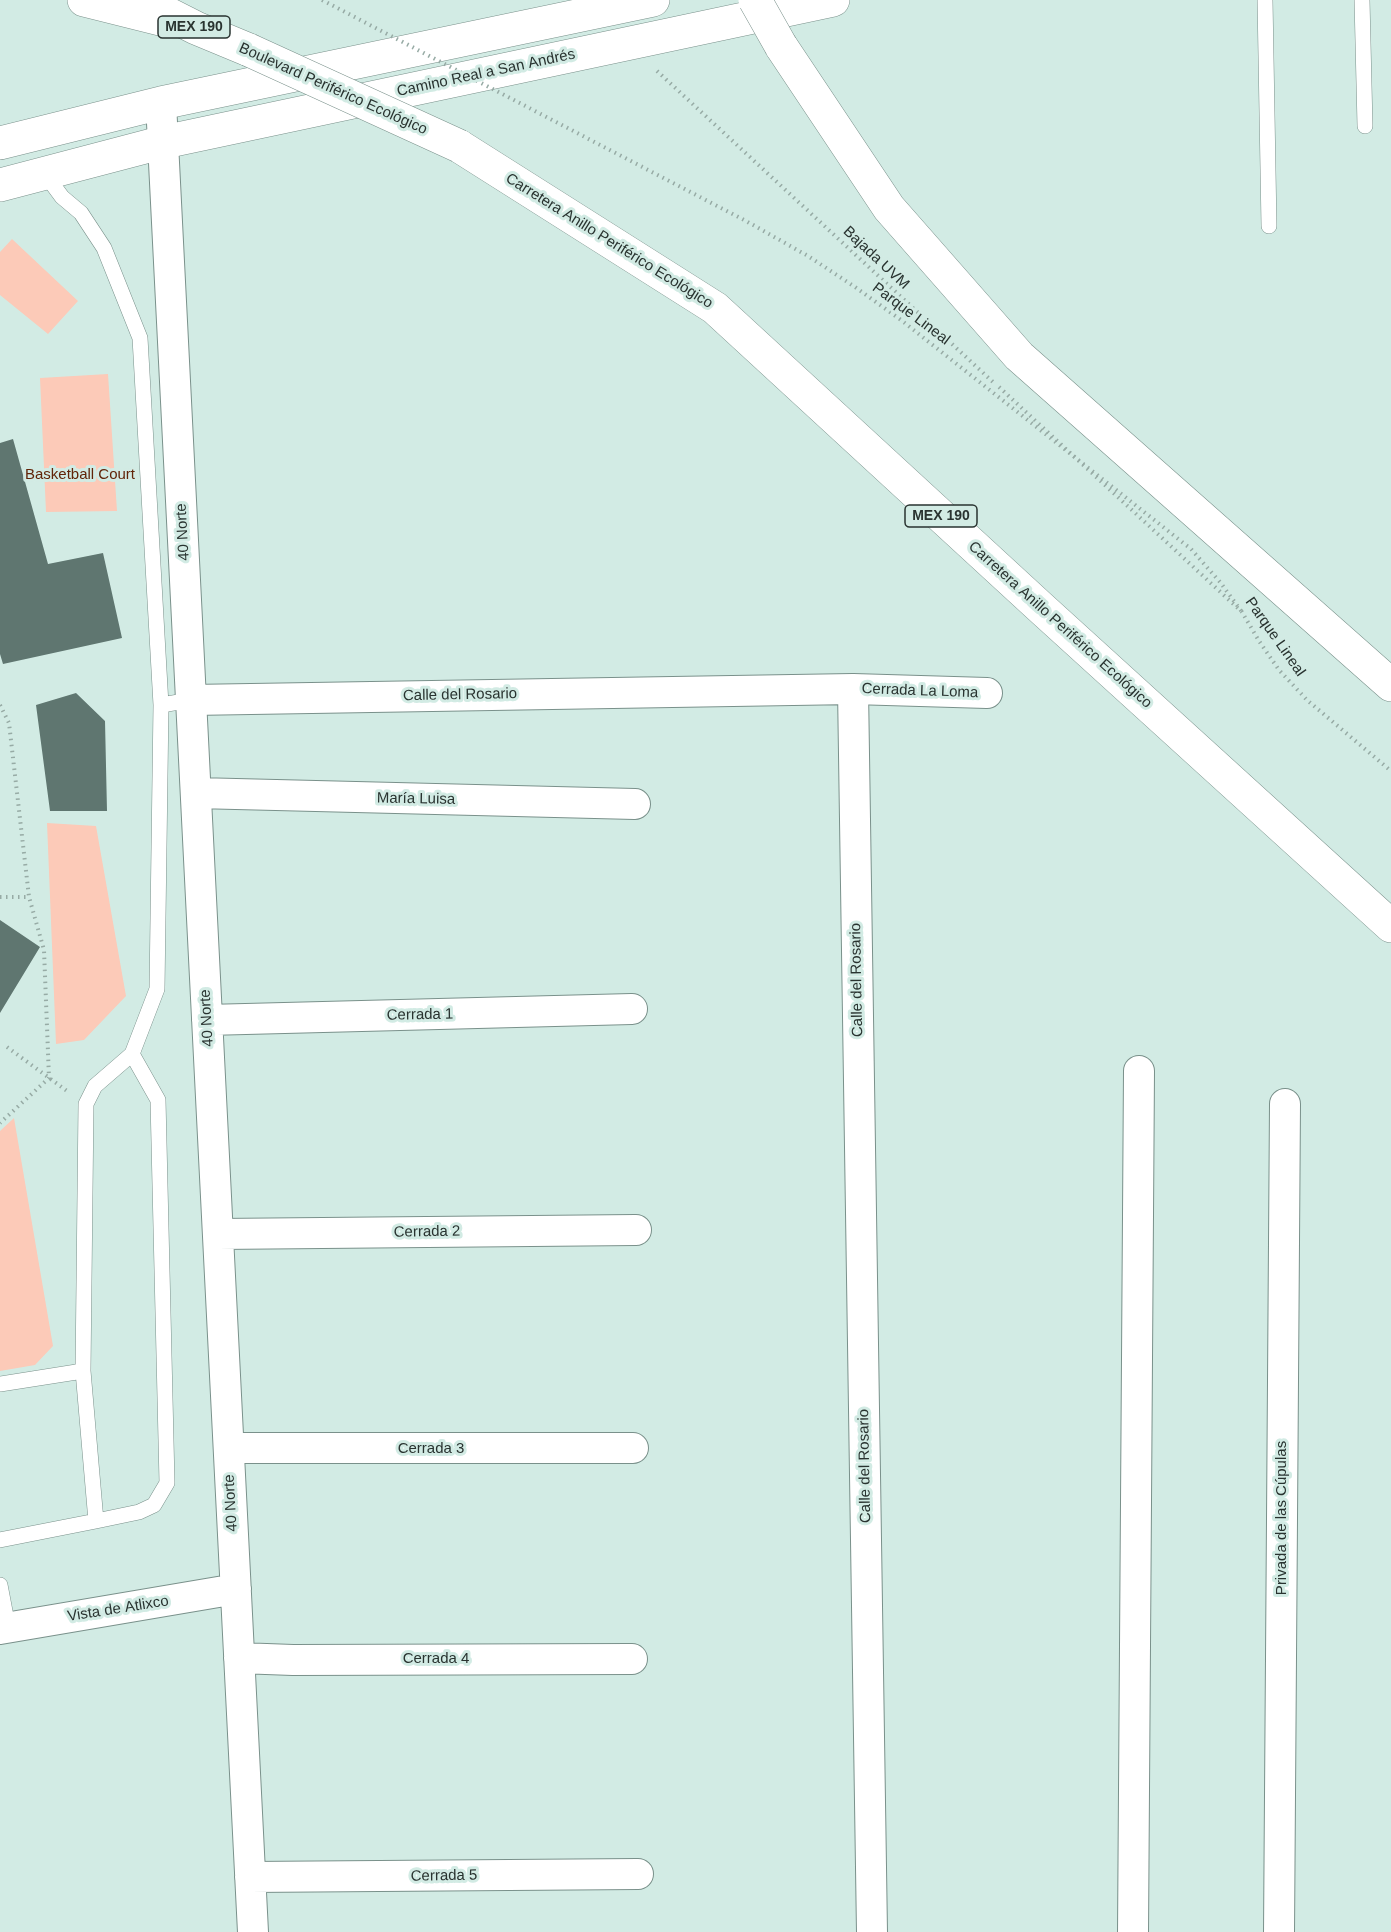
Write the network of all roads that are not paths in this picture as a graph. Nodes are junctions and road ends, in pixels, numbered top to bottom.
1 (84, 0) edge
2 (141, 0) edge
3 (653, 0) edge
4 (755, 0) edge
5 (833, 0) edge
6 (1265, 0) edge
7 (1362, 0) edge
8 (196, 28) junction
9 (161, 103) junction
10 (1365, 126) dead end
11 (164, 142) junction
12 (0, 143) edge
13 (459, 146) joint
14 (45, 174) junction
15 (0, 185) edge
16 (1269, 226) dead end
17 (1391, 685) edge
18 (852, 689) junction
19 (987, 693) dead end
20 (191, 700) junction
21 (161, 705) junction
22 (196, 793) junction
23 (635, 804) dead end
24 (1391, 926) edge
25 (632, 1010) dead end
26 (207, 1020) junction
27 (132, 1054) junction
28 (1139, 1071) dead end
29 (1285, 1104) dead end
30 (636, 1230) dead end
31 (218, 1234) junction
32 (83, 1371) junction
33 (0, 1384) edge
34 (229, 1448) junction
35 (633, 1448) dead end
36 (96, 1521) junction
37 (0, 1540) edge
38 (0, 1585) edge
39 (236, 1589) junction
40 (4, 1628) edge
41 (239, 1658) junction
42 (632, 1659) dead end
43 (638, 1874) dead end
44 (250, 1877) junction
45 (253, 1932) edge
46 (872, 1932) edge
47 (1133, 1932) edge
48 (1279, 1932) edge

1 - 8 main road
2 - 8 main road, Boulevard Periférico Ecológico / MEX 190
3 - 9 main road
4 - 17 main road, bridge
5 - 11 main road, Camino Real a San Andrés
6 - 16 lane
7 - 10 lane
8 - 13 main road, Boulevard Periférico Ecológico / MEX 190, bridge
9 - 11 street, 40 Norte
9 - 12 main road
11 - 14 main road, Camino Real a San Andrés
11 - 20 street, 40 Norte
13 - 24 main road, Carretera Anillo Periférico Ecológico / MEX 190
14 - 15 main road, Camino Real a San Andrés
14 - 21 lane
18 - 19 street, Cerrada La Loma
18 - 20 street, Calle del Rosario
18 - 46 street, Calle del Rosario
20 - 21 lane
20 - 22 street, 40 Norte
21 - 27 lane
22 - 23 street, María Luisa
22 - 26 street, 40 Norte
25 - 26 street, Cerrada 1
26 - 31 street, 40 Norte
27 - 32 lane
27 - 36 lane
28 - 47 street
29 - 48 street, Privada de las Cúpulas
30 - 31 street, Cerrada 2
31 - 34 street, 40 Norte
32 - 33 lane
32 - 36 lane
34 - 35 street, Cerrada 3
34 - 39 street, 40 Norte
36 - 37 lane
38 - 40 lane
39 - 40 street, Vista de Atlixco
39 - 41 street, 40 Norte
41 - 42 street, Cerrada 4
41 - 44 street, 40 Norte
43 - 44 street, Cerrada 5
44 - 45 street, 40 Norte

